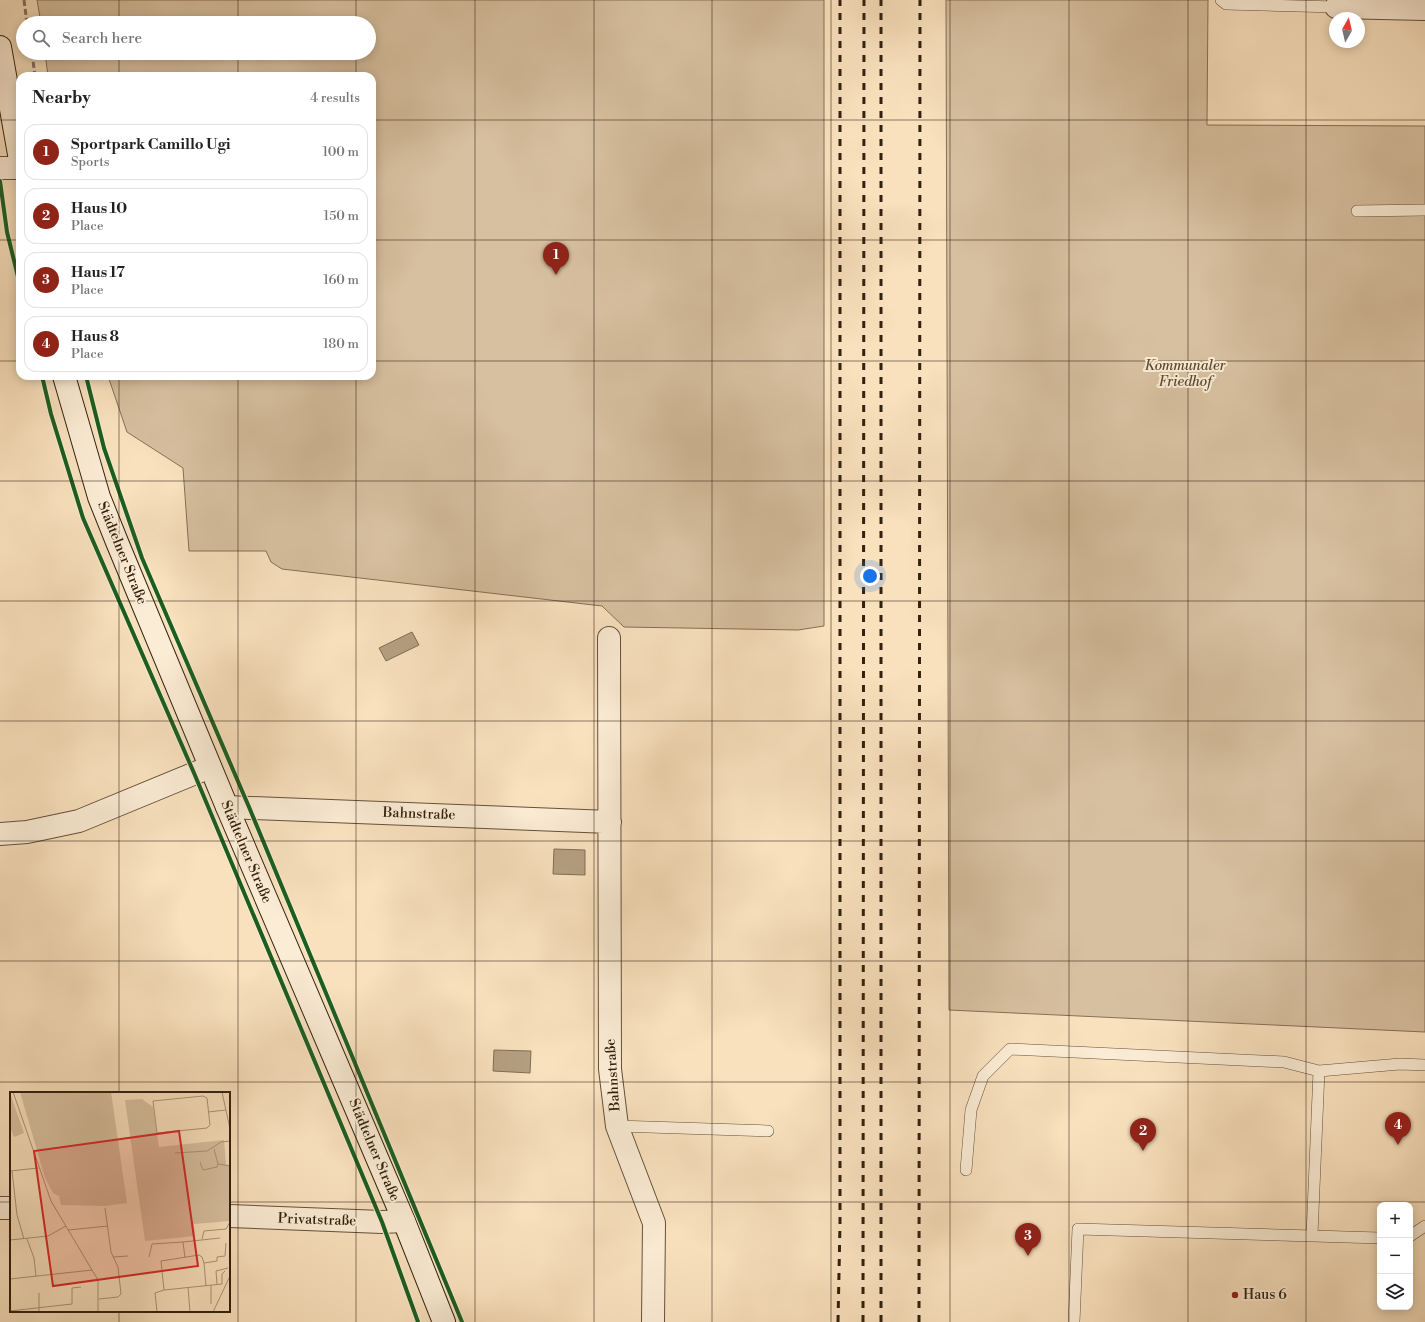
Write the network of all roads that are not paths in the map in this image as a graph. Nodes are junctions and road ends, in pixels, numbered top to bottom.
1 (1221, 0) edge
2 (1336, 7) joint
3 (1425, 9) edge
4 (0, 47) edge
5 (16, 137) edge
6 (0, 168) edge
7 (16, 168) edge
8 (1425, 210) edge
9 (1357, 211) dead end
10 (65, 380) edge
11 (609, 638) dead end
12 (210, 767) junction
13 (227, 807) junction
14 (610, 822) junction
15 (0, 834) edge
16 (1425, 1065) edge
17 (1319, 1071) junction
18 (617, 1126) junction
19 (768, 1131) dead end
20 (966, 1170) dead end
21 (230, 1216) edge
22 (404, 1221) junction
23 (1425, 1226) edge
24 (1413, 1234) edge
25 (1312, 1235) junction
26 (1377, 1238) edge
27 (444, 1322) edge
28 (653, 1322) edge
29 (1074, 1322) edge

1 - 2 lane
2 - 3 street
4 - 5 street
6 - 7 street
8 - 9 lane
10 - 12 street, Städtelner Straße
11 - 14 street, Bahnstraße
12 - 13 street, Städtelner Straße
12 - 15 street
13 - 14 street, Bahnstraße
13 - 22 street, Städtelner Straße
14 - 18 street, Bahnstraße
16 - 17 lane
17 - 20 lane
17 - 25 lane
18 - 19 lane
18 - 28 street, Bahnstraße
21 - 22 street, Privatstraße
22 - 27 street, Städtelner Straße
23 - 24 lane
25 - 26 lane
25 - 29 lane

